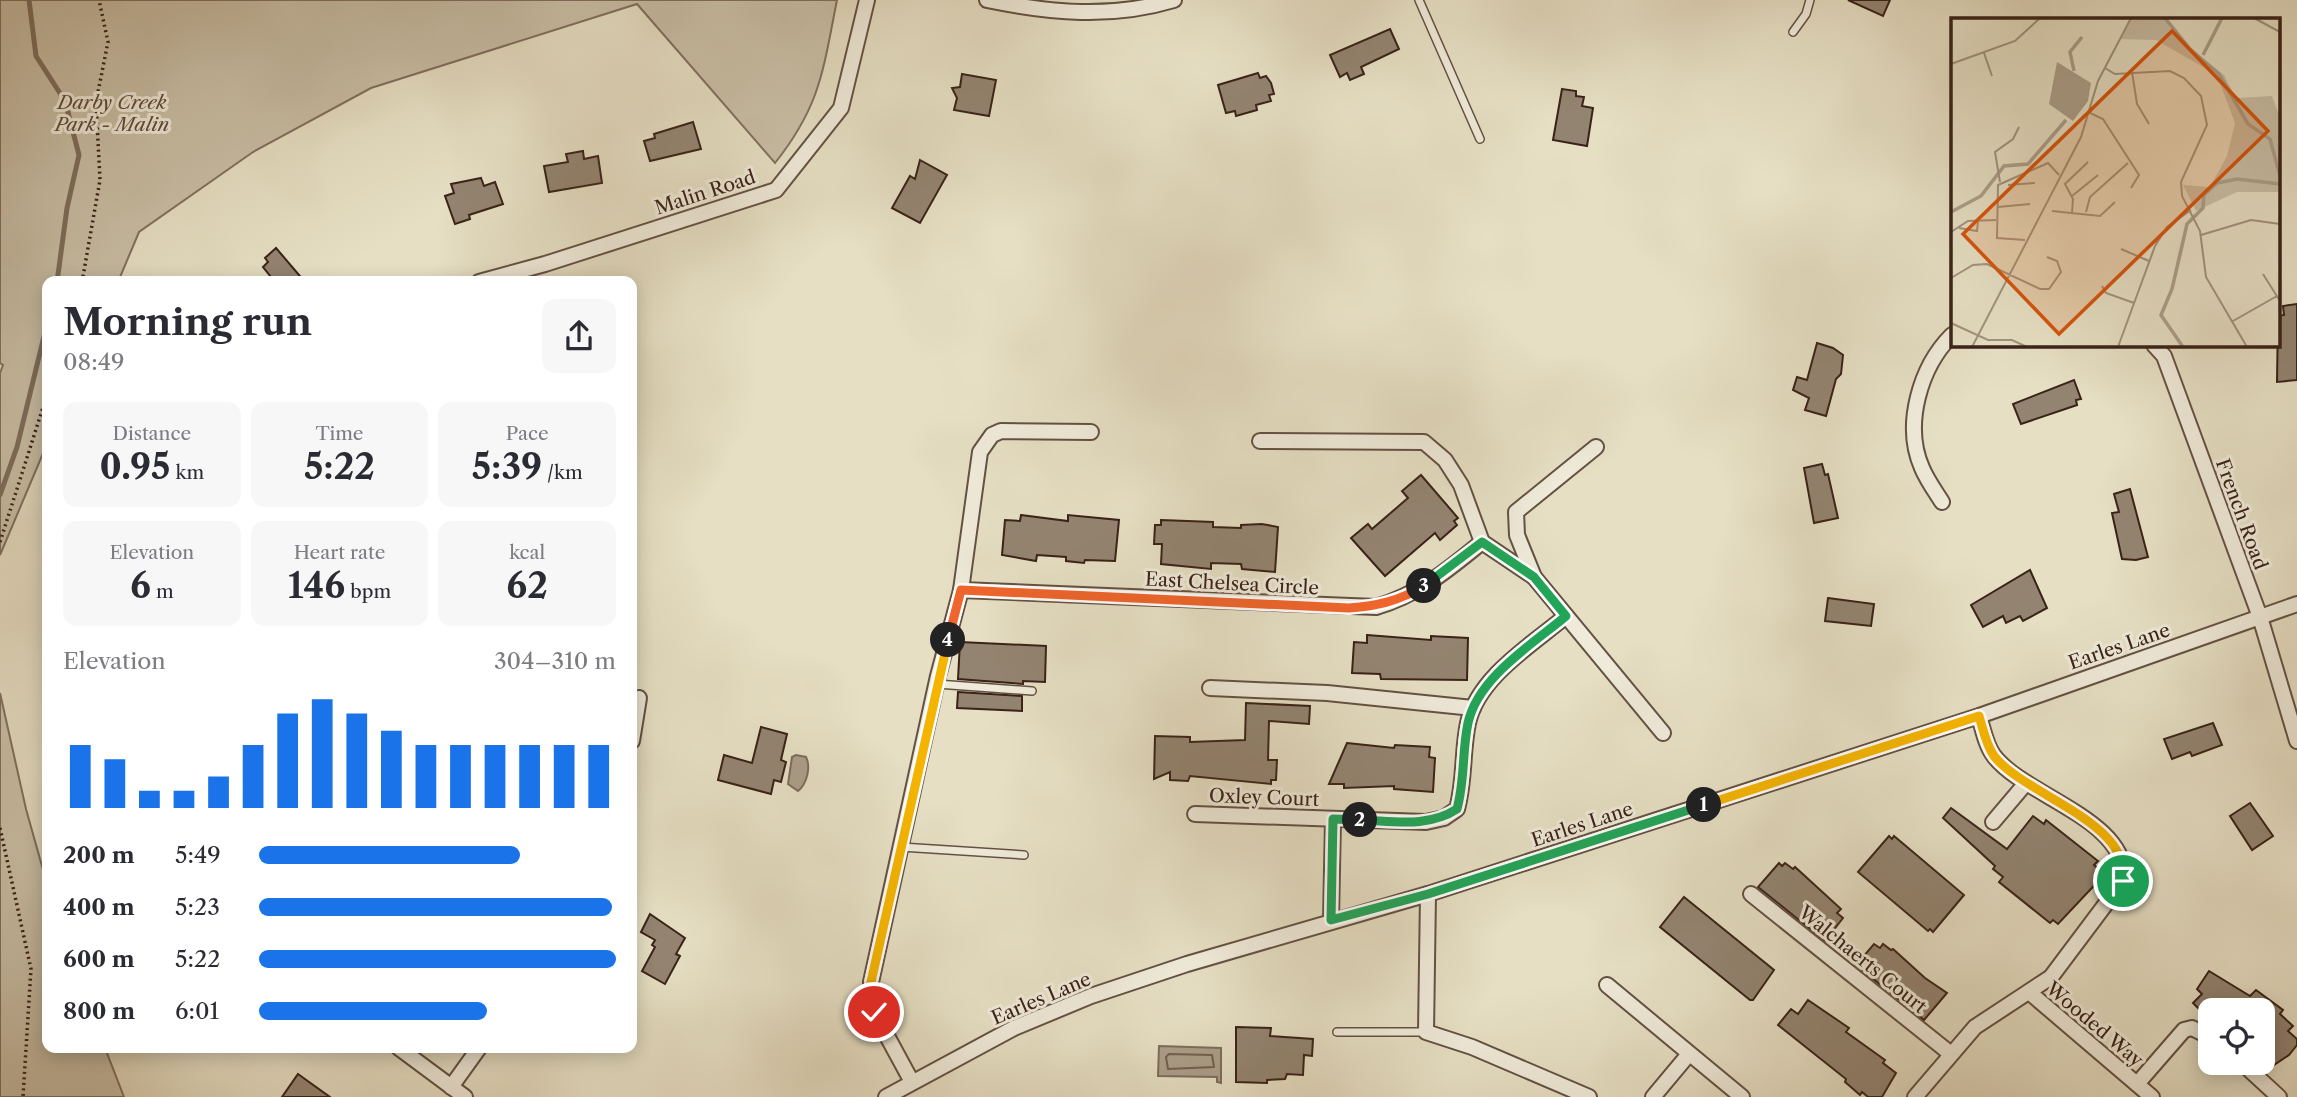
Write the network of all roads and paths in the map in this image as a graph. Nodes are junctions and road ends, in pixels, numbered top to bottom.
1 (99, 0) edge
2 (867, 0) edge
3 (987, 0) edge
4 (1174, 0) edge
5 (1419, 0) edge
6 (1810, 0) edge
7 (1793, 32) dead end
8 (1480, 139) dead end
9 (83, 276) edge
10 (501, 276) edge
11 (1951, 335) edge
12 (2155, 346) edge
13 (42, 412) edge
14 (1091, 432) dead end
15 (1260, 441) dead end
16 (1597, 447) dead end
17 (1942, 502) dead end
18 (0, 542) edge
19 (1482, 542) junction
20 (1534, 577) junction
21 (961, 590) junction
22 (2297, 604) edge
23 (1566, 616) junction
24 (2260, 617) junction
25 (937, 684) junction
26 (1210, 688) dead end
27 (1032, 691) dead end
28 (639, 698) dead end
29 (1473, 708) junction
30 (637, 710) edge
31 (1979, 716) junction
32 (1663, 733) dead end
33 (2297, 741) edge
34 (2026, 783) junction
35 (1195, 814) dead end
36 (1333, 819) junction
37 (1993, 822) dead end
38 (0, 828) edge
39 (901, 847) junction
40 (1024, 855) dead end
41 (1428, 894) junction
42 (1751, 894) dead end
43 (1331, 920) junction
44 (1607, 985) dead end
45 (2029, 992) junction
46 (2198, 1031) edge
47 (1337, 1032) dead end
48 (1426, 1032) junction
49 (406, 1053) edge
50 (475, 1053) edge
51 (1689, 1054) junction
52 (1951, 1054) junction
53 (2255, 1075) edge
54 (912, 1082) junction
55 (2137, 1084) junction
56 (450, 1087) junction
57 (23, 1097) edge
58 (465, 1097) edge
59 (886, 1097) edge
60 (1589, 1097) edge
61 (1653, 1097) edge
62 (1742, 1097) edge
63 (1915, 1097) edge
64 (2152, 1097) edge
65 (2279, 1097) edge

1 - 9 path
2 - 10 street, Malin Road
3 - 4 street
5 - 8 lane
6 - 7 lane
11 - 17 street
12 - 24 street, French Road
13 - 18 path
14 - 21 street
15 - 19 street
16 - 20 street
19 - 20 street
19 - 21 street, East Chelsea Circle
20 - 23 street
21 - 25 street
22 - 24 street, Earles Lane
23 - 29 street
23 - 32 street
24 - 31 street, Earles Lane
24 - 33 street, French Road
25 - 27 lane
25 - 39 street
26 - 29 street
28 - 30 street
29 - 36 street
31 - 34 street
31 - 41 street, Earles Lane
34 - 37 street
34 - 45 street
35 - 36 street, Oxley Court
36 - 43 street
38 - 57 path
39 - 40 lane
39 - 54 street
41 - 43 street, Earles Lane
41 - 48 street
42 - 52 street, Walchaerts Court
43 - 54 street, Earles Lane
44 - 51 street
45 - 52 street
45 - 55 street, Wooded Way
46 - 55 street, Wooded Way
47 - 48 lane
48 - 60 street
49 - 56 street
50 - 56 street
51 - 61 street
51 - 62 street
52 - 63 street
53 - 65 street
54 - 59 street, Earles Lane
55 - 64 street, Wooded Way
56 - 58 street

